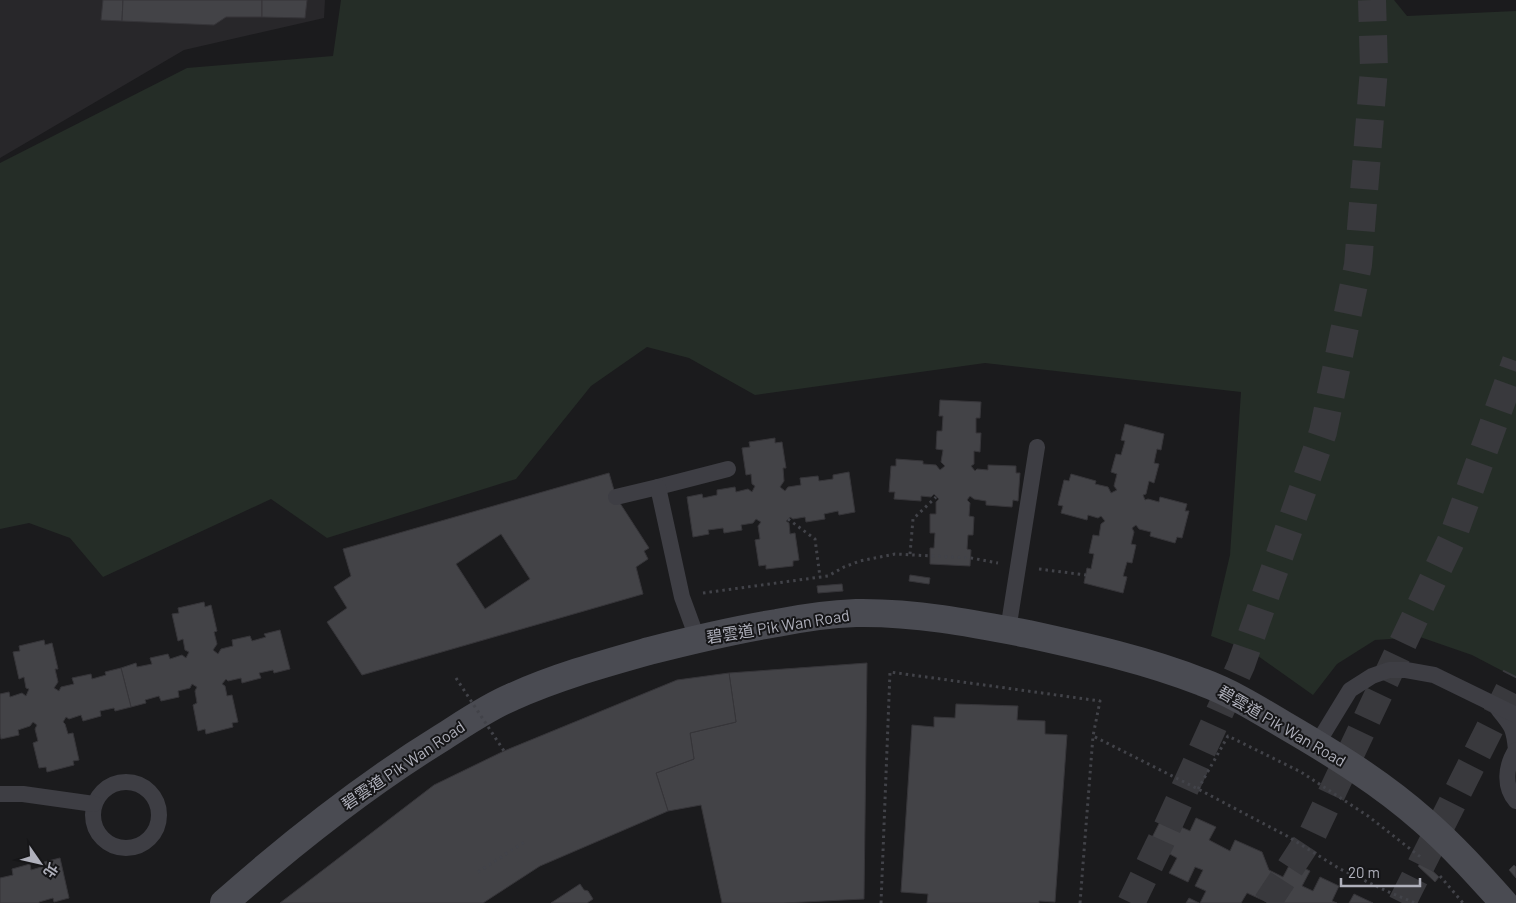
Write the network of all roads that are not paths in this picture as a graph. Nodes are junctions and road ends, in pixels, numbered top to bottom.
1 (1037, 448) dead end
2 (728, 469) dead end
3 (658, 487) junction
4 (616, 497) dead end
5 (1008, 630) junction
6 (697, 638) junction
7 (1495, 706) junction
8 (1516, 715) edge
9 (1317, 744) junction
10 (1516, 750) edge
11 (0, 794) edge
12 (1516, 801) edge
13 (94, 804) junction
14 (224, 903) edge
15 (1504, 903) edge

1 - 5 lane
2 - 3 lane
3 - 4 lane
3 - 6 lane
5 - 6 main road, 碧雲道 Pik Wan Road
5 - 9 main road, 碧雲道 Pik Wan Road
6 - 14 main road, 碧雲道 Pik Wan Road
7 - 8 lane
7 - 9 lane
7 - 10 lane
9 - 15 main road, 碧雲道 Pik Wan Road
10 - 12 lane
11 - 13 lane
13 - 13 lane

